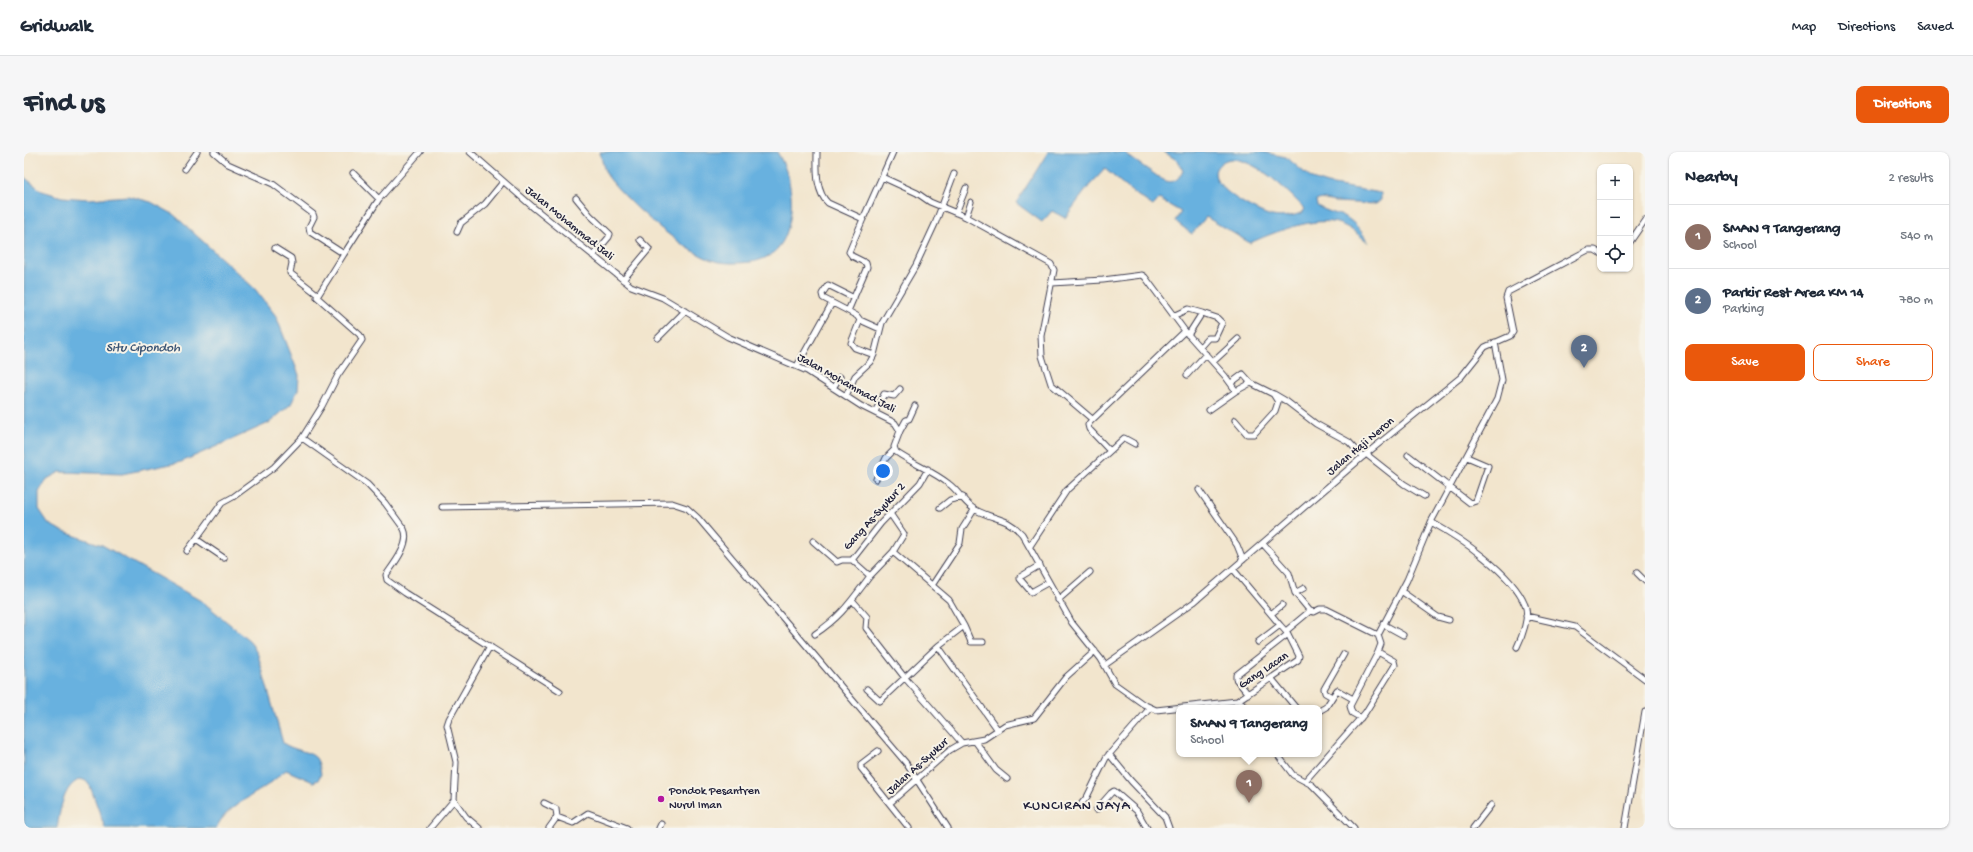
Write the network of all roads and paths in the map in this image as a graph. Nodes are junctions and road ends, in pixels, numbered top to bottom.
1 (197, 152) edge
2 (214, 152) edge
3 (420, 152) edge
4 (470, 152) edge
5 (817, 152) edge
6 (893, 152) edge
7 (185, 169) dead end
8 (353, 173) dead end
9 (954, 174) dead end
10 (882, 177) junction
11 (503, 182) junction
12 (966, 188) dead end
13 (576, 198) dead end
14 (379, 200) junction
15 (971, 202) dead end
16 (941, 207) junction
17 (956, 212) junction
18 (966, 218) junction
19 (863, 219) junction
20 (1645, 220) edge
21 (457, 232) dead end
22 (1633, 238) edge
23 (640, 240) dead end
24 (275, 248) dead end
25 (1597, 251) edge
26 (344, 254) junction
27 (593, 256) junction
28 (623, 280) junction
29 (1052, 283) junction
30 (317, 294) junction
31 (854, 298) junction
32 (832, 303) junction
33 (684, 311) junction
34 (848, 311) junction
35 (1202, 313) junction
36 (1173, 316) junction
37 (860, 320) junction
38 (880, 328) junction
39 (1186, 333) junction
40 (658, 338) dead end
41 (1238, 339) dead end
42 (1496, 342) junction
43 (1200, 347) junction
44 (1206, 354) junction
45 (874, 355) junction
46 (1213, 362) junction
47 (797, 366) junction
48 (1188, 374) dead end
49 (840, 377) dead end
50 (1231, 383) junction
51 (1251, 383) junction
52 (833, 388) junction
53 (900, 389) dead end
54 (1236, 391) junction
55 (1273, 394) junction
56 (846, 396) junction
57 (916, 406) dead end
58 (1209, 410) dead end
59 (874, 412) junction
60 (1092, 419) junction
61 (1235, 420) dead end
62 (900, 431) junction
63 (302, 438) junction
64 (1135, 444) dead end
65 (894, 450) junction
66 (1110, 451) junction
67 (1408, 455) dead end
68 (1365, 456) junction
69 (1467, 458) junction
70 (928, 469) junction
71 (876, 479) dead end
72 (1450, 489) junction
73 (1199, 490) dead end
74 (1424, 496) dead end
75 (963, 497) junction
76 (442, 507) dead end
77 (940, 508) dead end
78 (974, 510) junction
79 (891, 515) junction
80 (1431, 522) junction
81 (196, 539) junction
82 (812, 541) dead end
83 (1263, 544) junction
84 (1030, 546) junction
85 (187, 551) dead end
86 (893, 552) junction
87 (224, 558) dead end
88 (852, 560) junction
89 (1243, 560) junction
90 (1040, 565) junction
91 (1233, 569) junction
92 (1090, 572) dead end
93 (1637, 573) dead end
94 (870, 576) junction
95 (1645, 581) edge
96 (1049, 582) junction
97 (933, 584) junction
98 (1304, 588) dead end
99 (1401, 591) junction
100 (1295, 593) junction
101 (1058, 600) junction
102 (853, 601) junction
103 (1282, 605) dead end
104 (1310, 611) junction
105 (1271, 614) junction
106 (1526, 616) junction
107 (1449, 620) dead end
108 (1383, 624) junction
109 (1280, 625) junction
110 (964, 626) junction
111 (1287, 633) junction
112 (815, 634) dead end
113 (1378, 635) junction
114 (1403, 635) dead end
115 (983, 642) dead end
116 (1258, 642) dead end
117 (490, 646) junction
118 (938, 646) junction
119 (1517, 647) dead end
120 (1095, 651) junction
121 (1378, 652) junction
122 (1344, 654) dead end
123 (1105, 665) junction
124 (905, 678) junction
125 (1272, 679) junction
126 (1645, 679) edge
127 (867, 689) dead end
128 (560, 691) dead end
129 (1248, 694) junction
130 (1332, 697) junction
131 (1352, 699) junction
132 (1237, 701) junction
133 (1204, 705) edge
134 (1244, 705) edge
135 (1294, 705) edge
136 (1150, 708) junction
137 (1176, 708) edge
138 (1322, 709) edge
139 (1645, 712) edge
140 (1361, 718) junction
141 (998, 730) junction
142 (975, 741) junction
143 (962, 743) junction
144 (878, 751) dead end
145 (1109, 754) junction
146 (1279, 757) edge
147 (1007, 779) dead end
148 (917, 780) junction
149 (1304, 781) junction
150 (454, 800) junction
151 (544, 803) dead end
152 (890, 803) junction
153 (1082, 803) dead end
154 (1491, 805) dead end
155 (1096, 810) dead end
156 (558, 817) junction
157 (430, 828) edge
158 (479, 828) edge
159 (549, 828) edge
160 (626, 828) edge
161 (909, 828) edge
162 (948, 828) edge
163 (1147, 828) edge
164 (1169, 828) edge
165 (1354, 828) edge
166 (1473, 828) edge
167 (1625, 828) edge

1 - 7 street
2 - 26 street
3 - 14 street
4 - 11 street, Jalan Mohammad Jali
5 - 19 street
6 - 10 street
8 - 14 street
9 - 16 street
10 - 16 street
10 - 19 street
11 - 21 street
11 - 27 street, Jalan Mohammad Jali
12 - 17 street
13 - 27 street
14 - 26 street
15 - 18 street
16 - 17 street
16 - 38 street
17 - 18 street
18 - 29 street
19 - 31 street
20 - 22 street
23 - 28 street
24 - 30 street
25 - 42 street, Jalan Haji Neron
26 - 30 street
27 - 28 street, Jalan Mohammad Jali
28 - 33 street, Jalan Mohammad Jali
29 - 36 street
29 - 60 street
30 - 63 street
31 - 32 street
31 - 34 street
32 - 34 street
32 - 47 street
33 - 40 street
33 - 47 street, Jalan Mohammad Jali
34 - 37 street
35 - 36 street
35 - 39 street
35 - 43 street
36 - 39 street
37 - 38 street
37 - 45 street
38 - 45 street
39 - 43 street
39 - 60 street
41 - 46 street
42 - 68 street, Jalan Haji Neron
42 - 69 street
43 - 44 street
44 - 46 street
44 - 48 street
45 - 56 street
46 - 50 street
47 - 52 street, Jalan Mohammad Jali
49 - 52 street
50 - 51 street
50 - 54 street
51 - 54 street
51 - 55 street
52 - 56 street, Jalan Mohammad Jali
53 - 59 street
54 - 58 street
55 - 61 street
55 - 68 street
56 - 59 street, Jalan Mohammad Jali
57 - 62 street
59 - 62 street, Jalan Mohammad Jali
60 - 66 street
62 - 65 street, Jalan Mohammad Jali
63 - 81 street
63 - 117 street
64 - 66 street
65 - 70 street
65 - 71 street, Jalan Mohammad Jali
66 - 84 street
67 - 72 street
68 - 74 street
68 - 83 street, Jalan Haji Neron
69 - 72 street
69 - 72 street
70 - 75 street
70 - 79 street, Gang As-Syukur 2
72 - 80 street
73 - 89 street
75 - 77 street
75 - 78 street
76 - 148 street
78 - 84 street
78 - 97 street
79 - 86 street
79 - 88 street, Gang As-Syukur 2
80 - 99 street
80 - 106 street
81 - 85 street
81 - 87 street
82 - 88 street, Gang As-Syukur 2
83 - 89 street, Jalan Haji Neron
83 - 100 street
84 - 90 street
86 - 94 street
86 - 97 street
88 - 94 street
89 - 91 street, Jalan Haji Neron
90 - 96 street
90 - 96 street
91 - 105 street
91 - 123 street, Jalan Haji Neron
92 - 101 street
93 - 95 street
94 - 102 street
96 - 101 street
97 - 110 street
98 - 100 street
99 - 107 street
99 - 108 street
100 - 104 street
101 - 120 street
102 - 112 street
102 - 124 street
103 - 105 street
104 - 111 street
104 - 113 street
105 - 109 street
106 - 119 street
106 - 126 street
108 - 113 street
108 - 114 street
109 - 111 street
109 - 116 street
110 - 115 street
110 - 118 street
111 - 125 street, Gang Lacan
111 - 129 street
113 - 121 street
117 - 128 street
117 - 150 street
118 - 124 street
118 - 141 street
120 - 123 street
120 - 141 street, Jalan As-Syukur
121 - 131 street
121 - 140 street
122 - 130 street
123 - 136 street
124 - 127 street
124 - 143 street
125 - 129 street, Gang Lacan
125 - 135 street
129 - 132 street, Gang Lacan
130 - 131 street
130 - 138 street
131 - 140 street
132 - 133 street
132 - 134 street
136 - 137 street
136 - 145 street
139 - 167 street
140 - 149 street
141 - 142 street, Jalan As-Syukur
142 - 143 street, Jalan As-Syukur
142 - 147 street
143 - 148 street, Jalan As-Syukur
144 - 152 street
145 - 153 street
145 - 164 street
146 - 149 street
148 - 152 street, Jalan As-Syukur
148 - 162 street
149 - 165 street
150 - 157 street
150 - 158 street
151 - 156 street
152 - 161 street, Jalan As-Syukur
154 - 166 street
155 - 163 street
156 - 159 street
156 - 160 street

